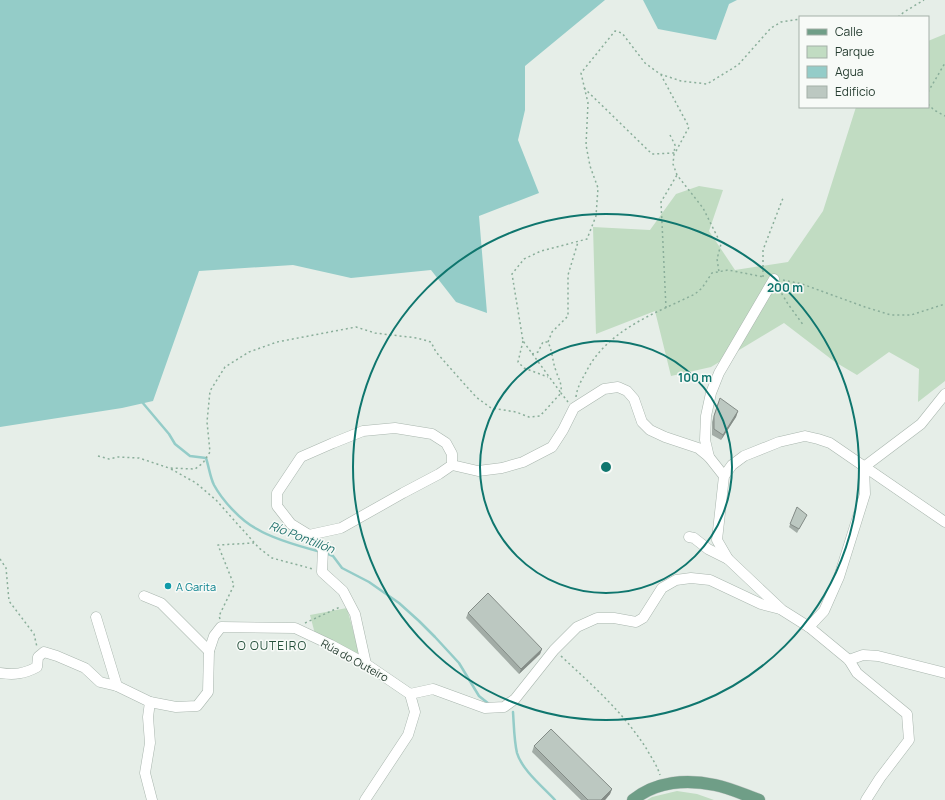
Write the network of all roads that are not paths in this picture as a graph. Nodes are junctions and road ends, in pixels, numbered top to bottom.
1 (774, 279) road end
2 (945, 394) edge
3 (709, 457) junction
4 (452, 465) junction
5 (864, 467) junction
6 (724, 476) junction
7 (945, 522) edge
8 (309, 535) junction
9 (689, 538) dead end
10 (728, 559) junction
11 (144, 596) dead end
12 (782, 610) junction
13 (96, 617) dead end
14 (809, 627) junction
15 (209, 652) junction
16 (849, 660) junction
17 (366, 664) junction
18 (0, 673) edge
19 (945, 673) edge
20 (117, 686) junction
21 (410, 694) junction
22 (150, 702) junction
23 (636, 798) edge
24 (152, 800) edge
25 (365, 800) edge
26 (759, 800) edge
27 (866, 800) edge

1 - 3 street
2 - 5 street
3 - 4 street
3 - 6 street
4 - 8 street
4 - 8 street
5 - 6 street
5 - 7 street
5 - 14 street
6 - 10 street
8 - 17 street
9 - 10 street
10 - 12 street
11 - 15 street
12 - 14 street
12 - 21 street
13 - 20 street
14 - 16 street
15 - 17 street, Rúa do Outeiro
15 - 22 street
16 - 19 street
16 - 27 street
17 - 21 street, Rúa do Outeiro
18 - 20 street
20 - 22 street
21 - 25 street
22 - 24 street
23 - 26 main road

